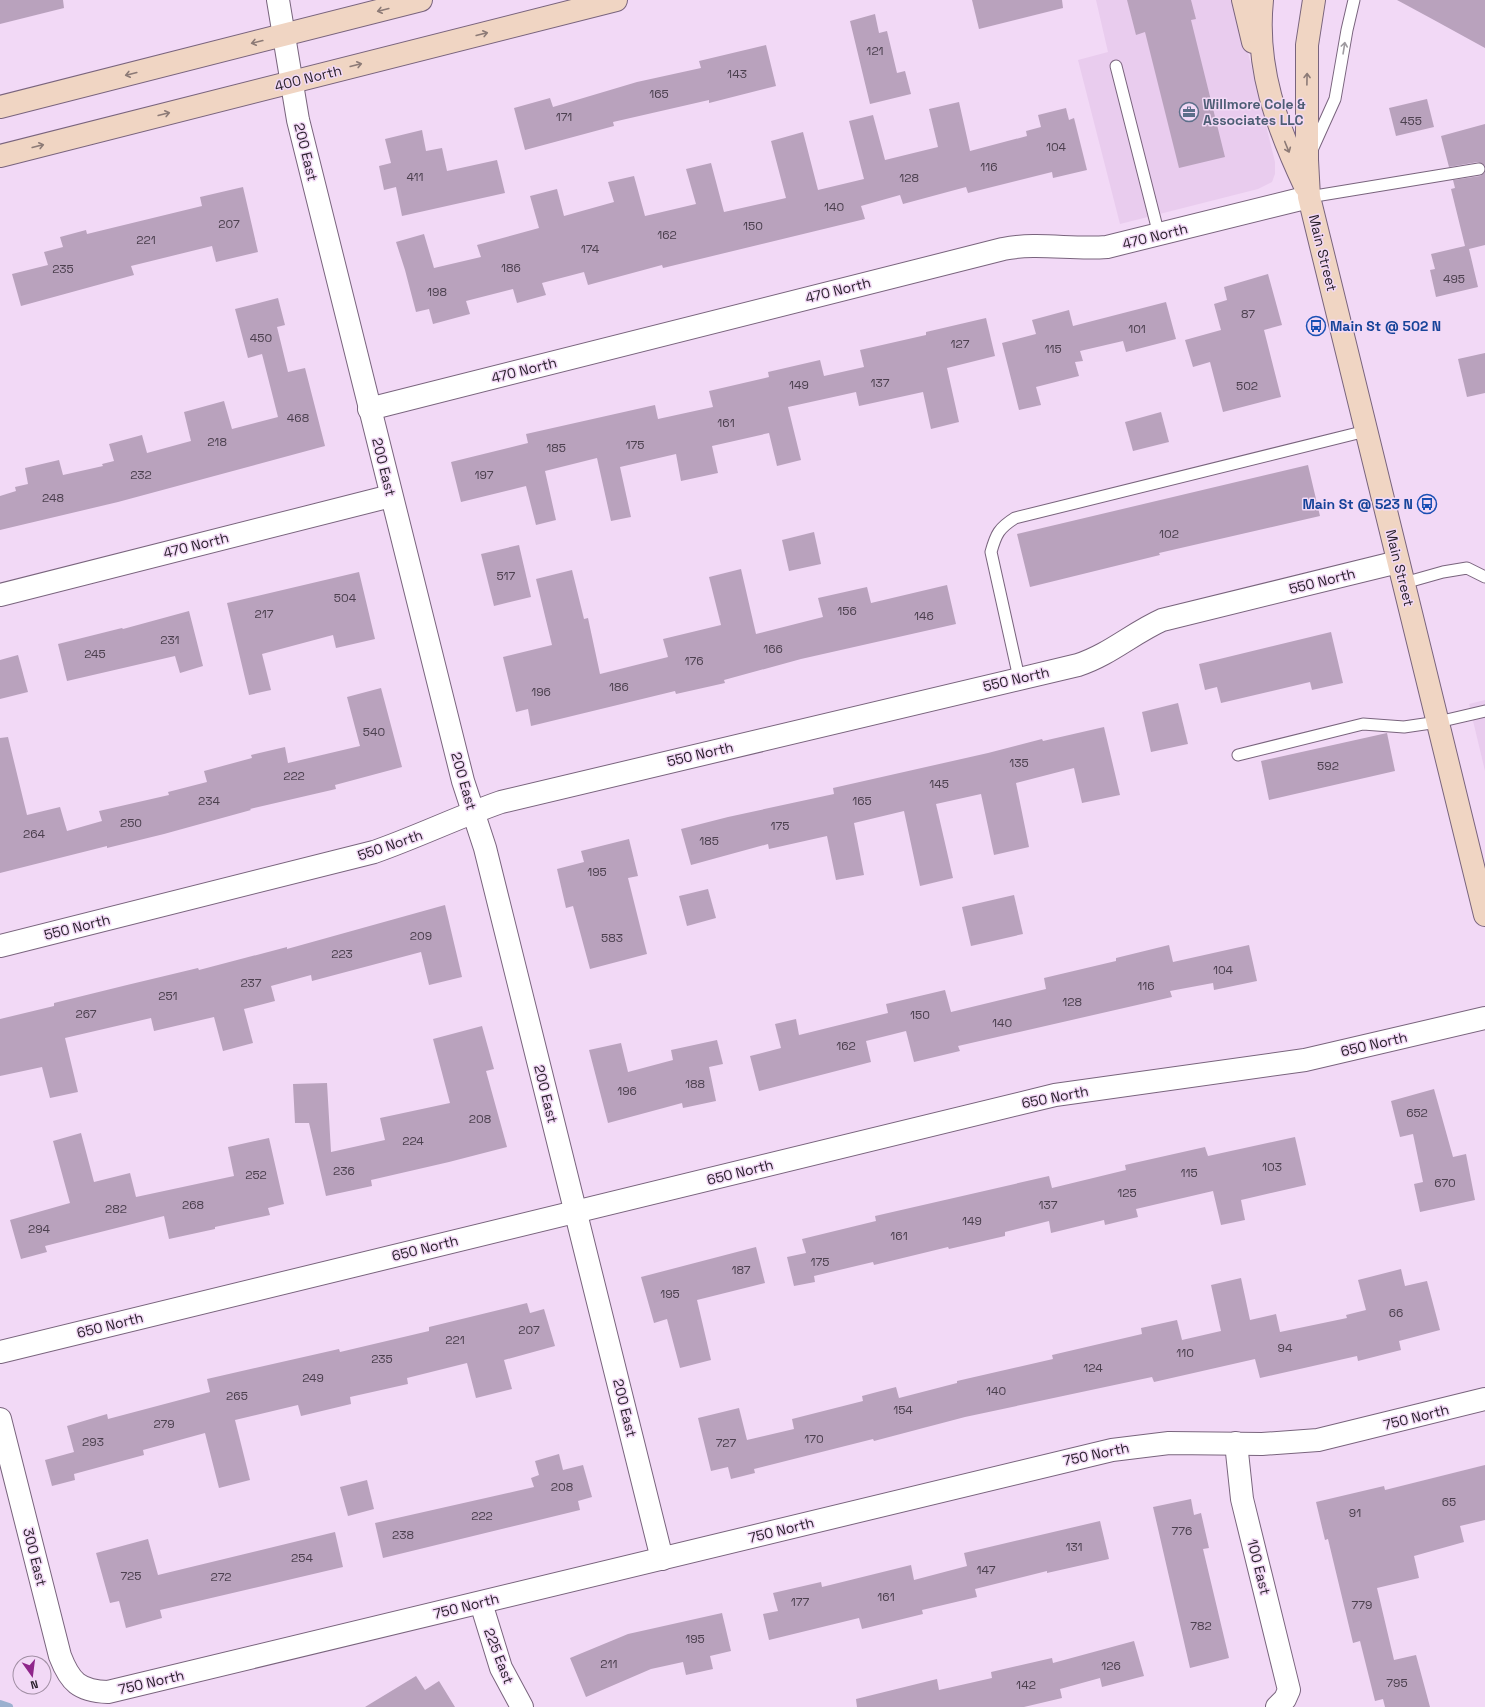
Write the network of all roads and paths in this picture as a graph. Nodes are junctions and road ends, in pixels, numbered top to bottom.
1 (278, 0) edge
2 (421, 0) edge
3 (616, 0) edge
4 (1243, 0) edge
5 (1262, 0) edge
6 (1314, 0) edge
7 (1354, 0) edge
8 (284, 35) junction
9 (1116, 66) dead end
10 (1266, 81) junction
11 (291, 82) junction
12 (0, 107) edge
13 (0, 156) edge
14 (1307, 160) junction
15 (1479, 169) dead end
16 (1310, 196) junction
17 (1159, 235) junction
18 (370, 409) junction
19 (1366, 431) junction
20 (391, 496) junction
21 (1398, 562) junction
22 (1485, 577) edge
23 (1404, 583) junction
24 (0, 595) edge
25 (1019, 678) junction
26 (1485, 711) edge
27 (1438, 722) junction
28 (1238, 755) dead end
29 (472, 812) junction
30 (1485, 915) edge
31 (0, 946) edge
32 (1485, 1018) edge
33 (575, 1211) junction
34 (0, 1352) edge
35 (1485, 1399) edge
36 (0, 1419) edge
37 (1236, 1443) junction
38 (662, 1559) junction
39 (481, 1603) junction
40 (82, 1687) joint
41 (1283, 1698) edge
42 (522, 1707) edge

1 - 8 street, 200 East
2 -> 8 main road
11 -> 3 main road, 400 North
4 - 10 main road
5 - 10 main road, Main Street
14 -> 6 main road, Main Street
14 -> 7 lane
8 - 11 street, 200 East
8 -> 12 main road
9 - 17 lane
10 -> 16 main road, Main Street
13 -> 11 main road, 400 North
11 - 18 street, 200 East
14 - 16 main road, Main Street
15 - 16 lane
16 - 17 street, 470 North
16 - 19 main road, Main Street
17 - 18 street, 470 North
18 - 20 street, 200 East
19 - 21 main road, Main Street
19 - 25 lane
20 - 24 street, 470 North
20 - 29 street, 200 East
21 - 23 main road, Main Street
21 - 25 street, 550 North
22 - 23 lane
23 - 27 main road, Main Street
25 - 29 street, 550 North
26 - 27 lane
27 - 28 lane
27 - 30 main road, Main Street
29 - 31 street, 550 North
29 - 33 street, 200 East
32 - 33 street, 650 North
33 - 34 street, 650 North
33 - 38 street, 200 East
35 - 37 street, 750 North
36 - 40 street, 300 East
37 - 38 street, 750 North
37 - 41 street, 100 East
38 - 39 street, 750 North
39 - 40 street, 750 North
39 - 42 street, 225 East

